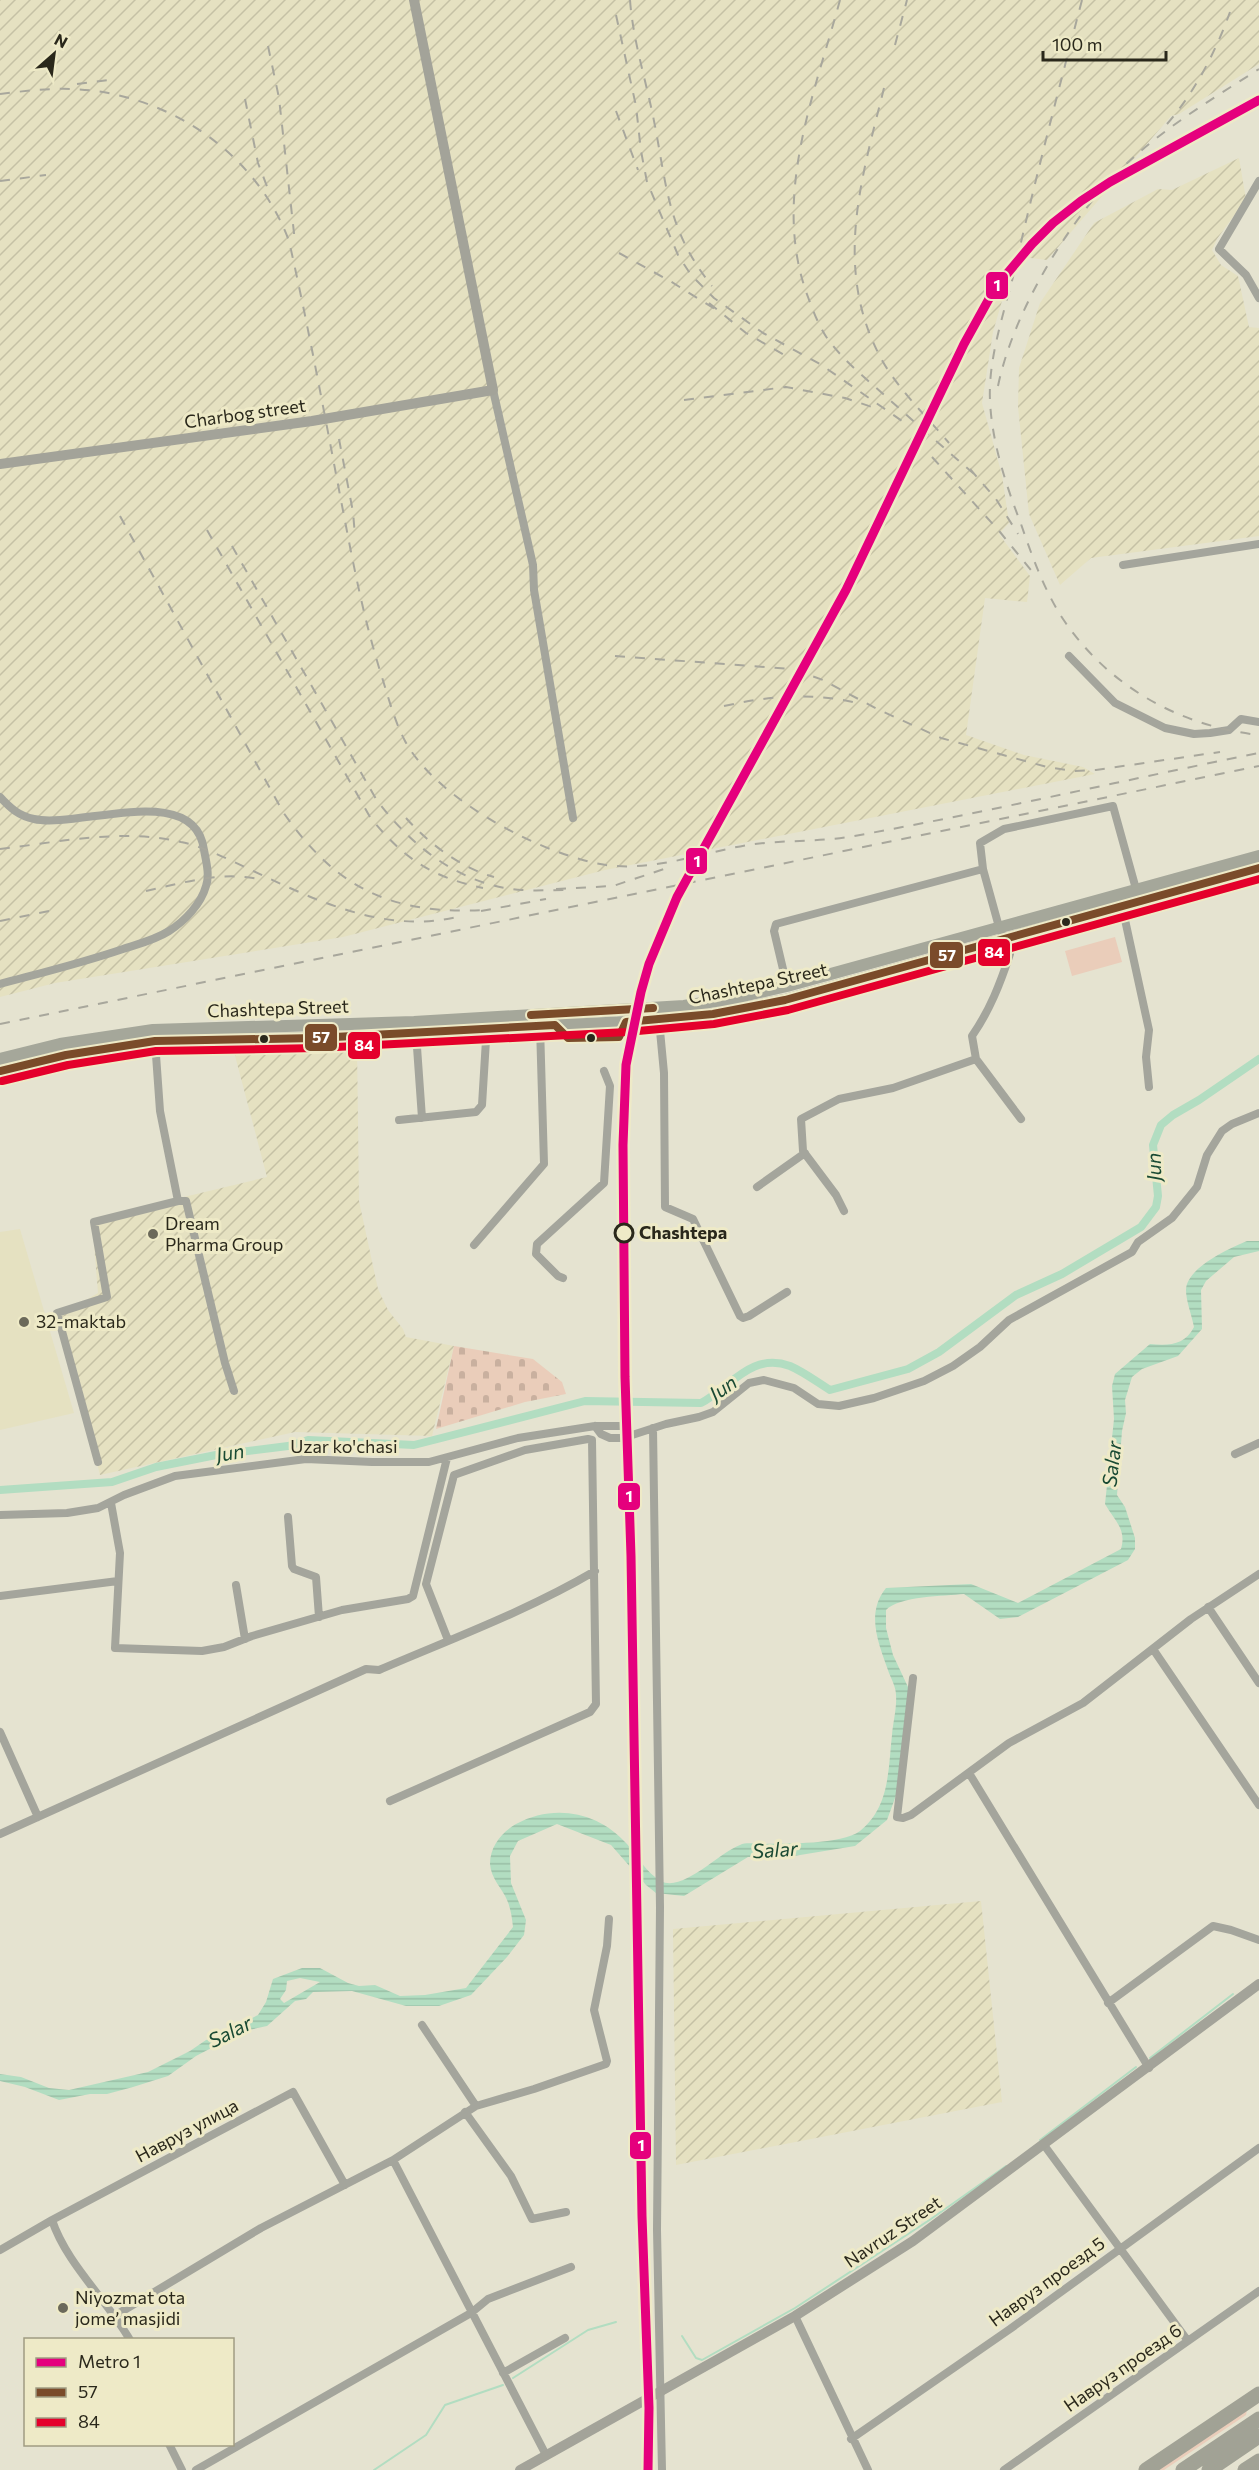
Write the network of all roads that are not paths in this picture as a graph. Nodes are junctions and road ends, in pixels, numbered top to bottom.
1 (414, 0) edge
2 (1259, 181) edge
3 (1259, 298) edge
4 (493, 390) junction
5 (0, 464) edge
6 (1259, 544) edge
7 (1123, 565) dead end
8 (1069, 656) dead end
9 (1259, 722) edge
10 (0, 797) edge
11 (573, 818) dead end
12 (1259, 856) edge
13 (1259, 868) edge
14 (983, 869) junction
15 (1136, 889) junction
16 (1122, 906) junction
17 (999, 927) junction
18 (1005, 939) junction
19 (0, 984) edge
20 (787, 986) junction
21 (659, 1020) junction
22 (540, 1026) junction
23 (484, 1029) junction
24 (416, 1033) junction
25 (155, 1041) junction
26 (0, 1059) edge
27 (976, 1059) junction
28 (0, 1071) edge
29 (604, 1071) dead end
30 (1149, 1087) dead end
31 (1259, 1113) edge
32 (422, 1118) junction
33 (1021, 1119) dead end
34 (399, 1120) dead end
35 (805, 1153) junction
36 (757, 1187) dead end
37 (178, 1201) junction
38 (844, 1210) dead end
39 (474, 1245) dead end
40 (563, 1278) dead end
41 (787, 1292) dead end
42 (234, 1390) dead end
43 (620, 1426) dead end
44 (596, 1427) junction
45 (653, 1428) junction
46 (592, 1440) junction
47 (1259, 1443) edge
48 (1235, 1454) dead end
49 (447, 1458) junction
50 (98, 1462) dead end
51 (111, 1503) junction
52 (0, 1515) edge
53 (288, 1517) dead end
54 (595, 1571) junction
55 (1259, 1574) edge
56 (118, 1581) junction
57 (237, 1585) dead end
58 (0, 1596) edge
59 (1208, 1607) junction
60 (319, 1617) junction
61 (246, 1639) junction
62 (448, 1640) junction
63 (1153, 1649) junction
64 (913, 1678) dead end
65 (1259, 1683) edge
66 (0, 1732) edge
67 (969, 1773) junction
68 (390, 1801) dead end
69 (1259, 1805) edge
70 (38, 1817) junction
71 (0, 1834) edge
72 (609, 1919) dead end
73 (1259, 1940) edge
74 (1259, 1984) edge
75 (1108, 2003) junction
76 (422, 2025) dead end
77 (1149, 2068) junction
78 (476, 2106) junction
79 (465, 2112) junction
80 (1044, 2145) junction
81 (1259, 2148) edge
82 (393, 2160) junction
83 (345, 2185) junction
84 (566, 2212) dead end
85 (52, 2220) junction
86 (1119, 2248) junction
87 (1, 2250) edge
88 (571, 2267) dead end
89 (1259, 2291) edge
90 (471, 2313) junction
91 (116, 2315) junction
92 (795, 2316) junction
93 (129, 2338) edge
94 (565, 2338) dead end
95 (1188, 2341) junction
96 (503, 2373) junction
97 (660, 2391) junction
98 (1259, 2394) edge
99 (1259, 2419) edge
100 (1244, 2429) junction
101 (1259, 2436) edge
102 (851, 2439) junction
103 (170, 2446) edge
104 (546, 2455) junction
105 (1259, 2461) edge
106 (182, 2470) edge
107 (196, 2470) edge
108 (520, 2470) edge
109 (662, 2470) edge
110 (868, 2470) edge
111 (1004, 2470) edge
112 (1146, 2470) edge
113 (1183, 2470) edge
114 (1209, 2470) edge
115 (1245, 2470) edge

1 - 4 street
2 - 3 street
4 - 5 street, Charbog street
4 - 11 street
6 - 7 street
8 - 9 street
10 - 19 street
12 - 15 main road, Chashtepa Street
13 - 16 main road, Chashtepa Street
14 - 15 street
14 - 17 street
14 - 20 street
15 - 17 main road, Chashtepa Street
16 - 18 main road, Chashtepa Street
16 - 30 street
17 - 18 street
17 - 20 main road, Chashtepa Street
18 - 21 main road, Chashtepa Street
18 - 27 street
20 - 26 main road, Chashtepa Street
21 - 22 main road, Chashtepa Street
21 - 41 street
22 - 23 main road, Chashtepa Street
22 - 39 street
23 - 24 main road, Chashtepa Street
23 - 32 street
24 - 25 main road, Chashtepa Street
24 - 32 street
25 - 28 main road, Chashtepa Street
25 - 37 street
27 - 33 street
27 - 35 street
29 - 40 street
31 - 45 street
32 - 34 street
35 - 36 street
35 - 38 street
37 - 42 street
37 - 50 street
43 - 44 street, Uzar ko'chasi
44 - 45 street
44 - 46 street
44 - 49 street, Uzar ko'chasi
45 - 97 street
46 - 54 street
46 - 62 street
47 - 48 street
49 - 51 street, Uzar ko'chasi
49 - 60 street
51 - 52 street, Uzar ko'chasi
51 - 56 street
53 - 60 street
54 - 62 street
54 - 68 street
55 - 59 street
56 - 58 street
56 - 61 street
57 - 61 street
59 - 63 street
59 - 65 street
60 - 61 street
62 - 70 street
63 - 67 street
63 - 69 street
64 - 67 street
66 - 70 street
67 - 75 street
70 - 71 street
72 - 78 street
73 - 75 street
74 - 77 street, Navruz Street
75 - 77 street
76 - 78 street
77 - 80 street, Navruz Street
78 - 79 street
79 - 82 street
79 - 84 street
80 - 86 street
80 - 92 street, Navruz Street
81 - 86 street, Навруз проезд 5
82 - 83 street
82 - 90 street
83 - 85 street, Навруз улица
83 - 91 street
85 - 87 street, Навруз улица
85 - 91 street
86 - 95 street
86 - 102 street, Навруз проезд 5
88 - 90 street
89 - 95 street, Навруз проезд 6
90 - 96 street
90 - 107 street
91 - 93 street
92 - 97 street, Navruz Street
92 - 102 street
94 - 96 street
95 - 111 street, Навруз проезд 6
96 - 104 street
97 - 104 street, Navruz Street
97 - 109 street
98 - 100 highway
98 - 112 highway
99 - 100 highway
100 - 113 highway
101 - 114 highway
102 - 110 street
103 - 106 street
104 - 108 street, Navruz Street
105 - 115 highway

